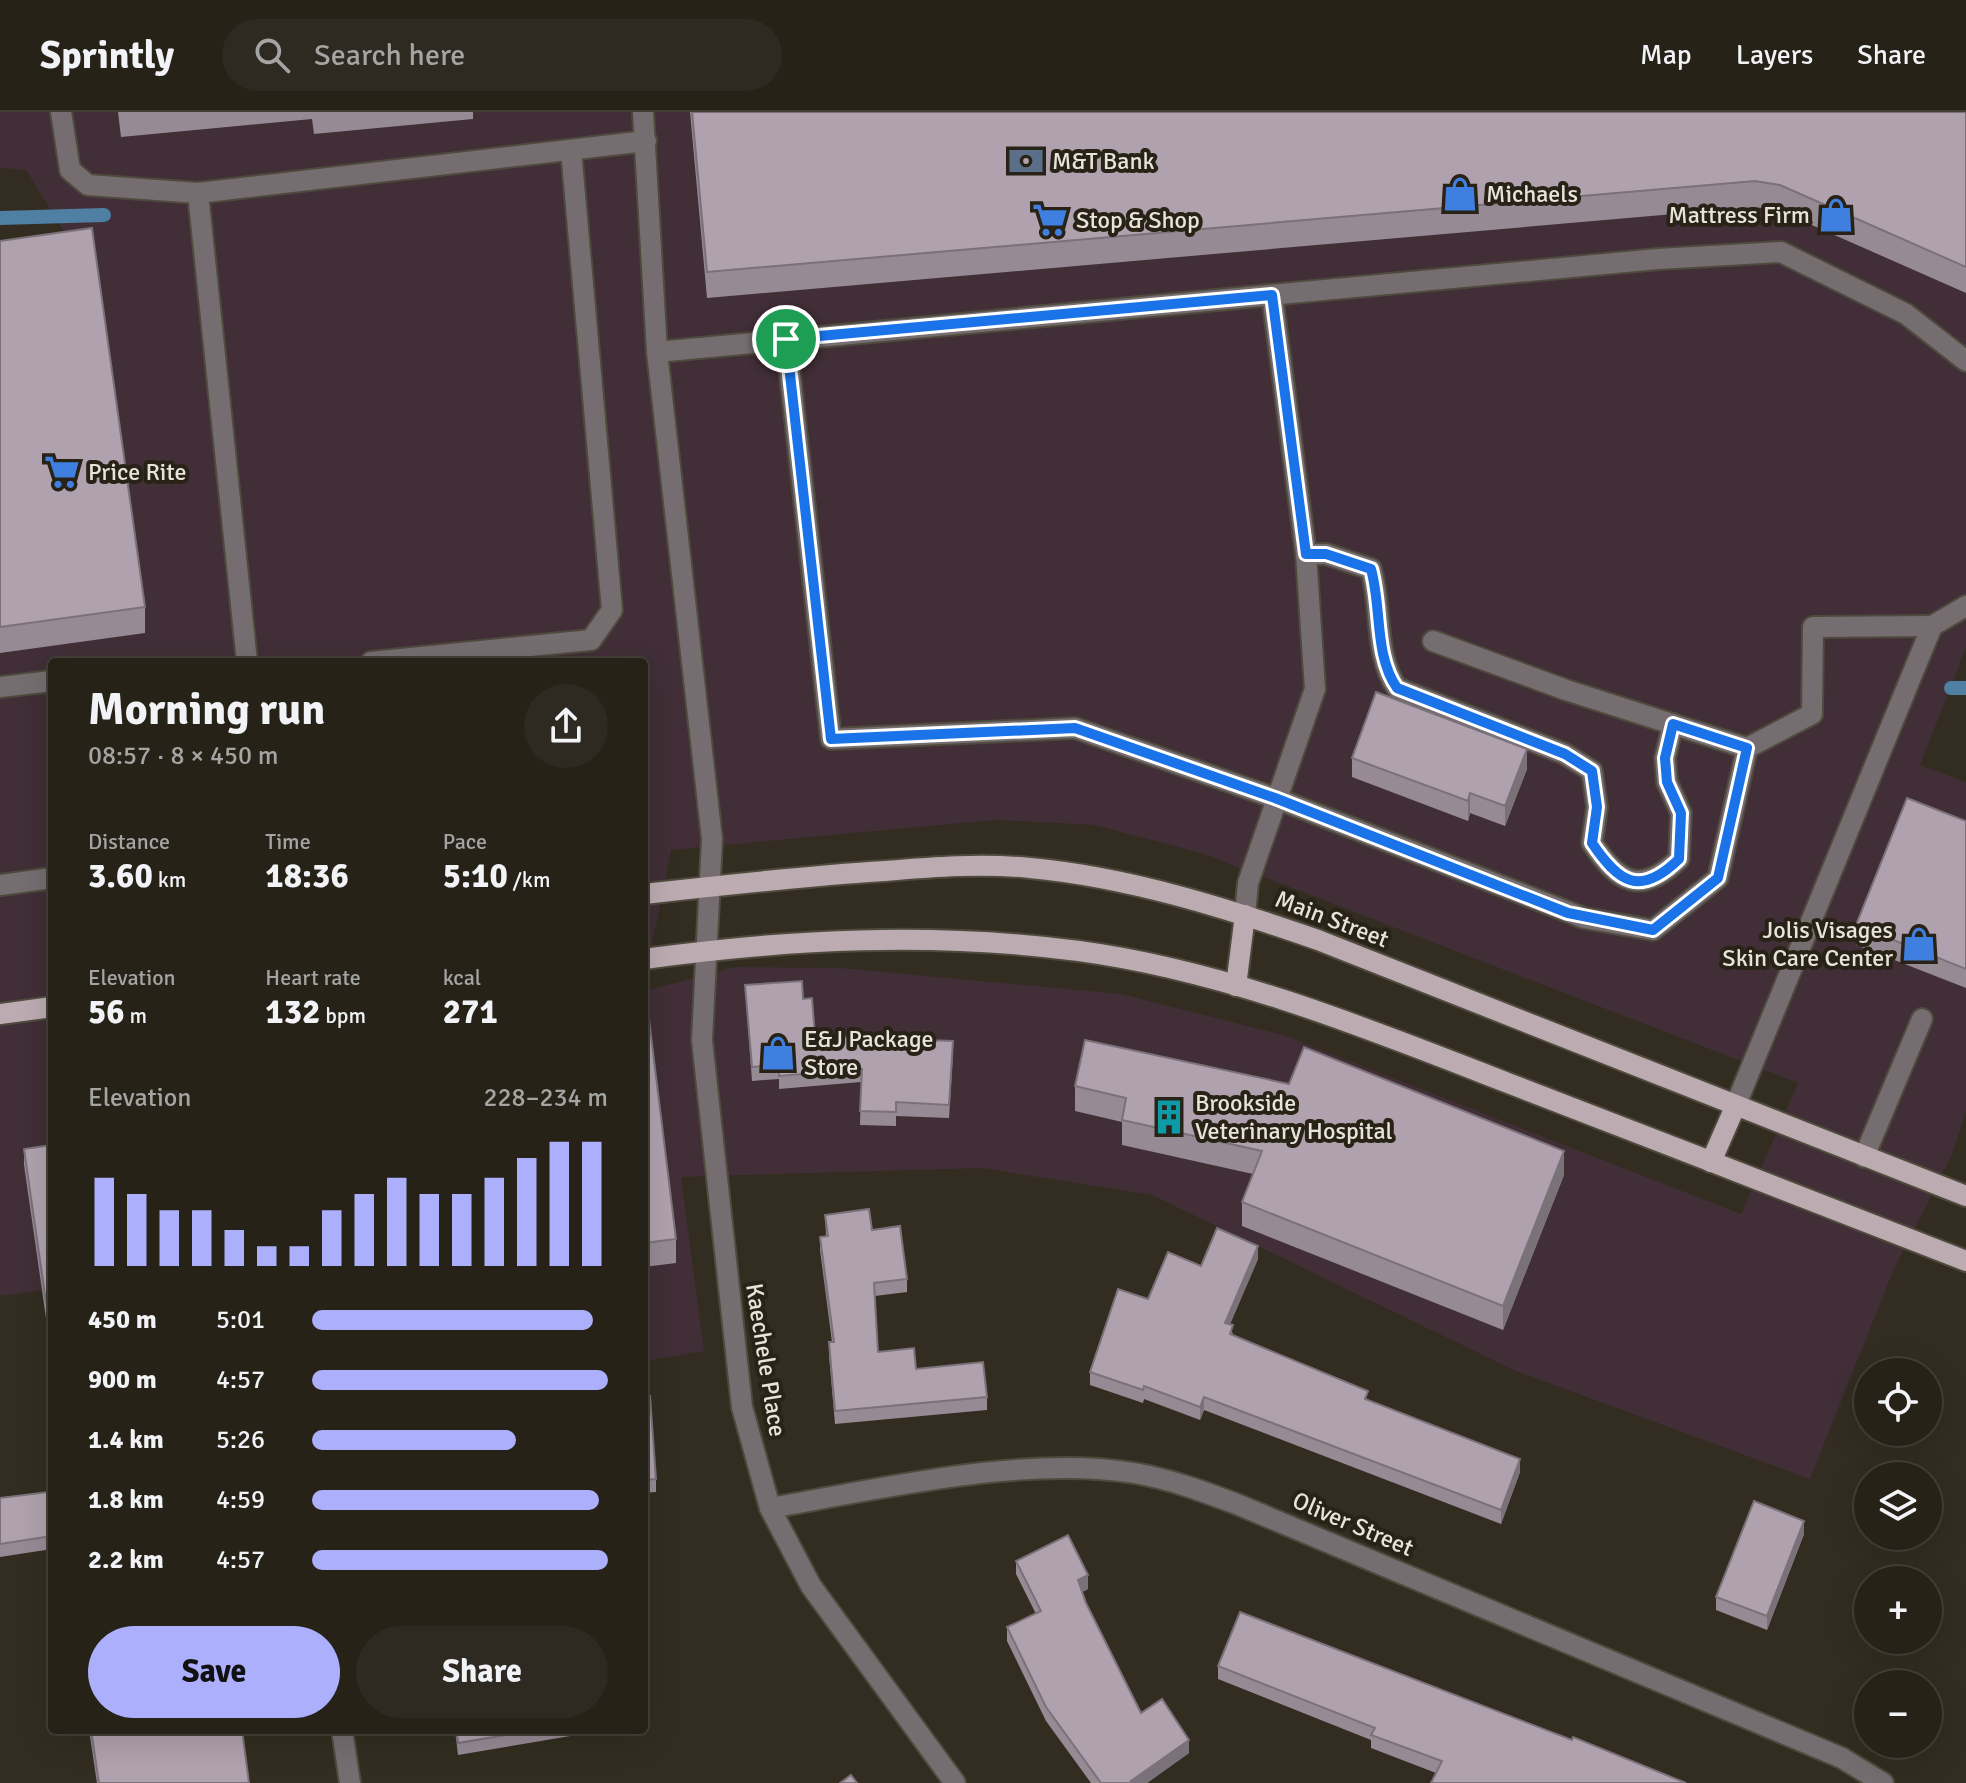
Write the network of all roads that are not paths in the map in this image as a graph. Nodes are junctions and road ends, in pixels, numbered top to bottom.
1 (61, 112) edge
2 (643, 112) edge
3 (646, 141) junction
4 (571, 150) junction
5 (198, 193) junction
6 (1272, 295) junction
7 (786, 339) junction
8 (657, 352) junction
9 (1966, 361) edge
10 (1306, 554) junction
11 (1966, 606) edge
12 (1932, 626) junction
13 (1433, 641) dead end
14 (247, 658) edge
15 (411, 658) edge
16 (48, 681) edge
17 (0, 687) edge
18 (1673, 724) junction
19 (1747, 748) junction
20 (1275, 798) junction
21 (48, 879) edge
22 (0, 885) edge
23 (709, 887) junction
24 (648, 894) edge
25 (1245, 915) junction
26 (705, 951) junction
27 (648, 958) edge
28 (1236, 986) junction
29 (48, 1008) edge
30 (0, 1014) edge
31 (1922, 1019) dead end
32 (1735, 1107) junction
33 (1864, 1157) junction
34 (1711, 1162) junction
35 (1966, 1196) edge
36 (1966, 1261) edge
37 (770, 1508) junction
38 (343, 1734) edge
39 (350, 1783) edge
40 (955, 1783) edge
41 (1883, 1783) edge

1 - 5 street
2 - 3 street, Kaechele Place
3 - 4 street
3 - 8 street, Kaechele Place
4 - 5 street
4 - 15 street
5 - 14 street
6 - 7 street
6 - 9 street
6 - 10 street
7 - 8 street
7 - 20 street
8 - 23 street, Kaechele Place
10 - 18 street
10 - 20 street
11 - 12 street
12 - 19 street
12 - 32 street
13 - 18 street
16 - 17 street
18 - 19 street
19 - 20 street
20 - 25 street
21 - 22 street
23 - 24 main road, Main Street
23 - 25 main road, Main Street
23 - 26 street, Kaechele Place
25 - 28 main road
25 - 32 main road, Main Street
26 - 27 main road
26 - 28 main road
26 - 37 street, Kaechele Place
28 - 34 main road
29 - 30 main road
31 - 33 street
32 - 33 main road, Main Street
32 - 34 main road
33 - 35 main road, Main Street
34 - 36 main road
37 - 40 street, Kaechele Place
37 - 41 street, Oliver Street
38 - 39 street

